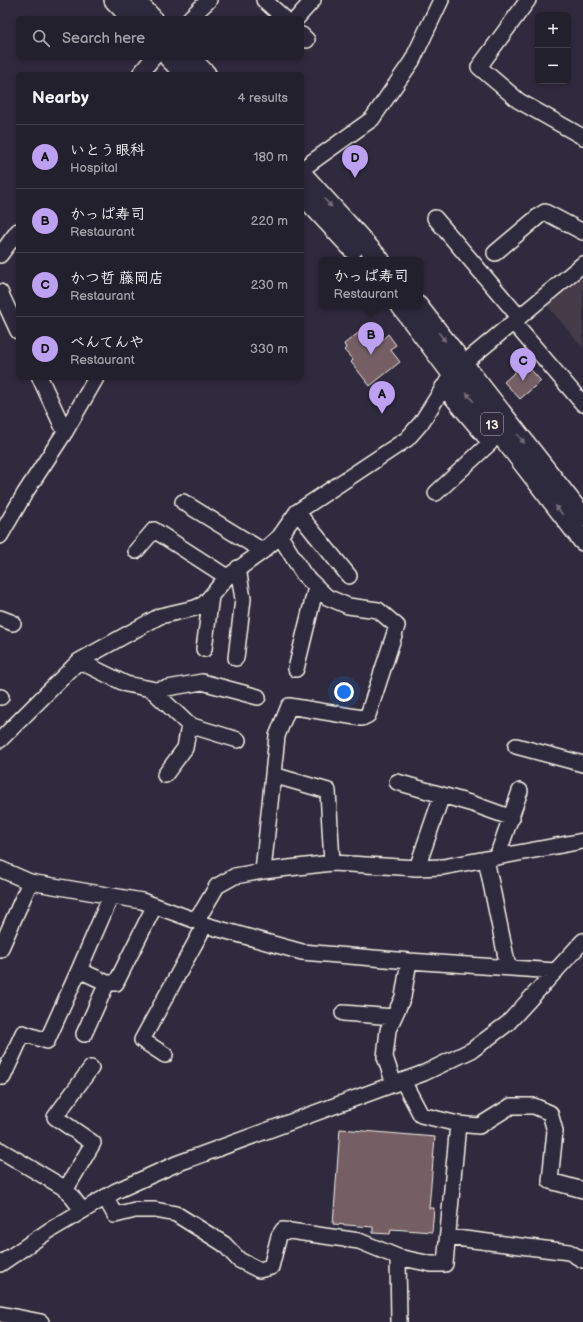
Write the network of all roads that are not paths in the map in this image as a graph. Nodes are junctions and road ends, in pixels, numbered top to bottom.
1 (114, 0) edge
2 (135, 0) edge
3 (209, 0) edge
4 (264, 0) edge
5 (313, 0) edge
6 (441, 0) edge
7 (528, 0) edge
8 (129, 16) edge
9 (150, 16) edge
10 (192, 16) edge
11 (282, 16) edge
12 (299, 16) edge
13 (151, 60) edge
14 (171, 60) edge
15 (192, 60) edge
16 (142, 72) edge
17 (182, 72) edge
18 (204, 72) edge
19 (583, 137) edge
20 (304, 168) edge
21 (304, 176) edge
22 (304, 196) edge
23 (435, 218) dead end
24 (583, 232) edge
25 (16, 234) edge
26 (495, 253) dead end
27 (0, 255) edge
28 (360, 257) edge
29 (377, 257) edge
30 (583, 264) edge
31 (0, 292) edge
32 (403, 309) edge
33 (420, 309) edge
34 (516, 320) junction
35 (16, 327) edge
36 (453, 375) junction
37 (41, 380) edge
38 (95, 380) edge
39 (583, 404) edge
40 (65, 432) junction
41 (436, 493) dead end
42 (182, 502) dead end
43 (581, 511) edge
44 (297, 512) junction
45 (0, 536) edge
46 (280, 536) junction
47 (583, 541) edge
48 (136, 551) dead end
49 (263, 551) junction
50 (233, 573) junction
51 (349, 576) dead end
52 (316, 586) junction
53 (210, 596) junction
54 (204, 649) dead end
55 (236, 658) dead end
56 (79, 661) junction
57 (296, 669) dead end
58 (151, 689) junction
59 (258, 697) dead end
60 (189, 726) junction
61 (0, 740) edge
62 (238, 740) dead end
63 (516, 746) dead end
64 (583, 764) edge
65 (165, 775) dead end
66 (273, 775) junction
67 (397, 782) dead end
68 (520, 791) dead end
69 (442, 795) junction
70 (512, 818) junction
71 (583, 841) edge
72 (492, 858) junction
73 (332, 863) junction
74 (417, 868) junction
75 (0, 869) edge
76 (263, 871) junction
77 (30, 882) junction
78 (111, 896) junction
79 (154, 906) junction
80 (200, 922) junction
81 (583, 941) edge
82 (0, 950) edge
83 (409, 961) junction
84 (508, 967) junction
85 (79, 970) junction
86 (556, 971) junction
87 (107, 983) junction
88 (343, 1013) dead end
89 (394, 1017) junction
90 (84, 1034) dead end
91 (164, 1055) dead end
92 (91, 1068) dead end
93 (3, 1077) dead end
94 (399, 1082) junction
95 (458, 1124) junction
96 (0, 1150) edge
97 (66, 1189) junction
98 (583, 1190) edge
99 (105, 1197) junction
100 (82, 1210) junction
101 (448, 1237) junction
102 (398, 1257) junction
103 (583, 1260) edge
104 (0, 1264) edge
105 (0, 1314) edge
106 (41, 1322) edge
107 (400, 1322) edge

1 - 8 main road
2 - 9 main road
3 - 10 street
4 - 11 street
5 - 12 street
6 - 20 street
7 - 19 street
13 - 16 street
14 - 17 main road
15 - 18 main road
21 -> 29 main road
22 - 28 main road
23 - 34 street
24 - 26 street
25 - 27 street
30 - 34 street
31 - 35 street
32 - 36 main road, 13
33 -> 36 main road, 13
34 - 36 street
34 - 39 street
36 - 41 street
36 -> 43 main road, 13
36 - 44 street
47 -> 36 main road, 13
37 - 40 street
38 - 40 street
40 - 45 street
42 - 49 street
44 - 46 street
44 - 51 street
46 - 49 street
46 - 52 street
48 - 50 street
49 - 50 street
50 - 53 street
50 - 55 street
52 - 57 street
52 - 66 street
53 - 54 street
53 - 56 street
56 - 58 street
56 - 61 street
58 - 59 street
58 - 60 street
60 - 62 street
60 - 65 street
63 - 64 street
66 - 73 street
66 - 76 street
67 - 69 street
68 - 70 street
69 - 70 street
69 - 74 street
70 - 72 street
71 - 72 street
72 - 74 street
72 - 84 street
73 - 74 street
73 - 76 street
75 - 77 street
76 - 80 street
77 - 78 street
77 - 82 street
78 - 79 street
78 - 85 street
79 - 80 street
79 - 87 street
80 - 83 street
80 - 91 street
81 - 86 street
83 - 84 street
83 - 89 street
84 - 86 street
85 - 87 street
85 - 93 street
86 - 94 street
87 - 90 street
88 - 89 street
89 - 94 street
92 - 97 street
94 - 95 street
94 - 99 street
95 - 98 street
95 - 101 street
96 - 97 street
97 - 100 street
99 - 100 street
99 - 102 street
100 - 104 street
101 - 102 street
101 - 103 street
102 - 107 street
105 - 106 street

